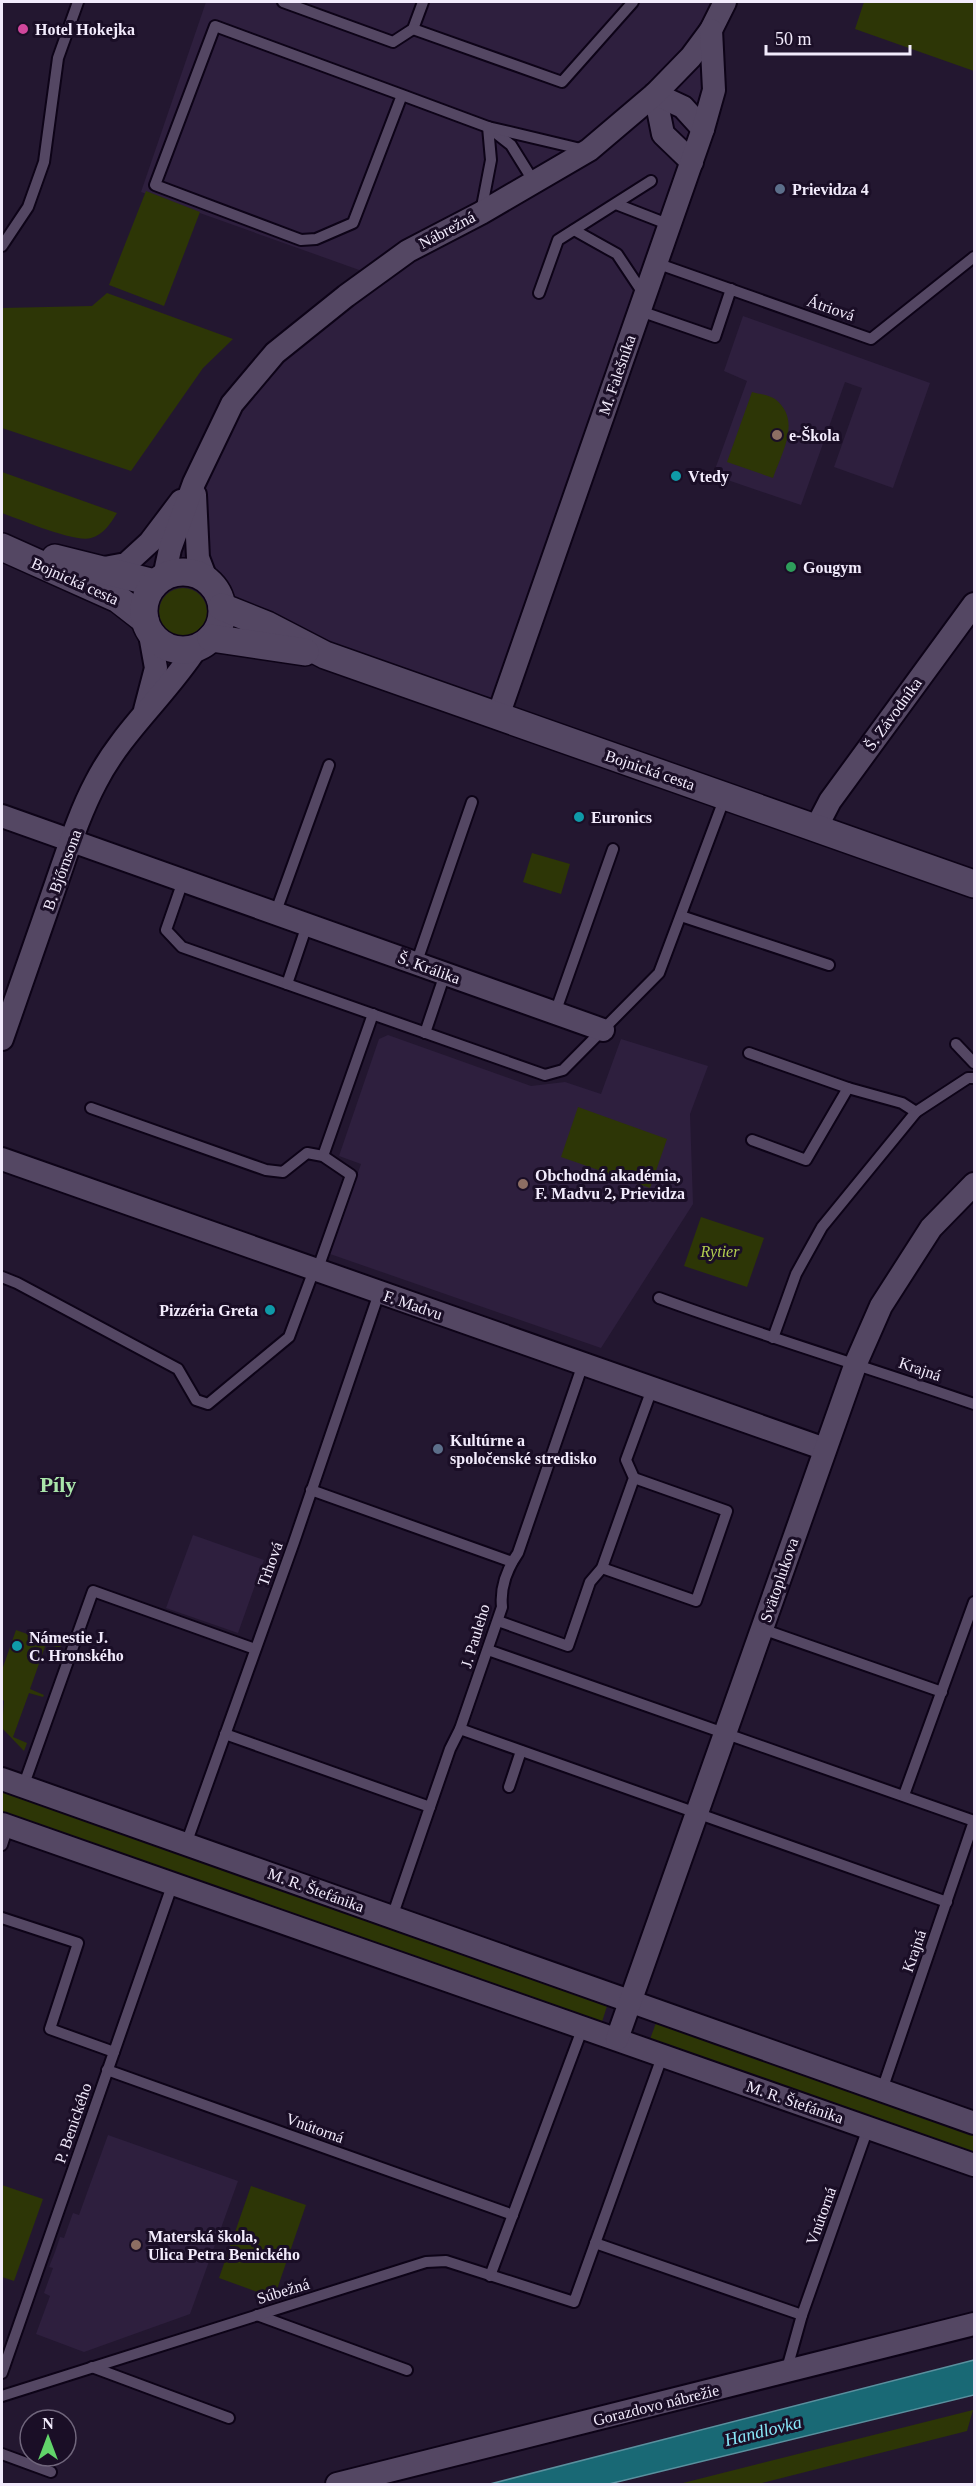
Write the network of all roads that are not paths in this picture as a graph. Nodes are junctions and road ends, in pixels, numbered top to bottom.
1 (78, 2) edge
2 (283, 2) edge
3 (423, 2) edge
4 (633, 2) edge
5 (725, 2) edge
6 (413, 29) junction
7 (711, 30) junction
8 (655, 94) junction
9 (402, 95) junction
10 (488, 127) junction
11 (703, 129) junction
12 (589, 150) junction
13 (692, 162) junction
14 (651, 181) dead end
15 (534, 182) junction
16 (616, 204) junction
17 (481, 213) junction
18 (670, 225) junction
19 (574, 230) junction
20 (2, 246) edge
21 (975, 257) edge
22 (656, 263) junction
23 (731, 289) junction
24 (539, 293) dead end
25 (642, 304) junction
26 (194, 483) junction
27 (2, 546) edge
28 (98, 569) junction
29 (206, 579) junction
30 (160, 580) junction
31 (975, 604) edge
32 (222, 607) junction
33 (147, 625) junction
34 (204, 642) junction
35 (325, 655) junction
36 (144, 712) junction
37 (498, 716) junction
38 (329, 765) dead end
39 (725, 796) junction
40 (472, 802) dead end
41 (2, 816) edge
42 (816, 828) junction
43 (71, 841) junction
44 (613, 849) dead end
45 (183, 881) junction
46 (975, 884) edge
47 (275, 914) junction
48 (681, 916) junction
49 (307, 925) junction
50 (416, 964) junction
51 (829, 965) dead end
52 (445, 974) junction
53 (287, 984) junction
54 (555, 1013) junction
55 (373, 1014) junction
56 (603, 1030) junction
57 (425, 1033) junction
58 (2, 1039) edge
59 (956, 1044) dead end
60 (749, 1053) dead end
61 (975, 1063) edge
62 (975, 1078) edge
63 (848, 1088) junction
64 (91, 1108) dead end
65 (916, 1112) junction
66 (752, 1140) dead end
67 (323, 1156) junction
68 (2, 1159) edge
69 (975, 1184) edge
70 (315, 1270) junction
71 (2, 1277) edge
72 (380, 1293) junction
73 (659, 1298) dead end
74 (773, 1338) junction
75 (583, 1364) junction
76 (856, 1364) junction
77 (652, 1389) junction
78 (975, 1404) edge
79 (825, 1449) junction
80 (634, 1478) junction
81 (312, 1490) junction
82 (512, 1562) junction
83 (602, 1568) junction
84 (975, 1602) edge
85 (498, 1621) junction
86 (762, 1629) junction
87 (255, 1649) junction
88 (488, 1650) junction
89 (942, 1692) junction
90 (460, 1730) junction
91 (225, 1734) junction
92 (725, 1734) junction
93 (521, 1751) junction
94 (12, 1783) edge
95 (509, 1787) dead end
96 (904, 1795) junction
97 (430, 1807) junction
98 (697, 1815) junction
99 (974, 1821) edge
100 (4, 1832) edge
101 (186, 1844) junction
102 (172, 1883) junction
103 (947, 1902) junction
104 (392, 1917) junction
105 (2, 1918) edge
106 (631, 2001) junction
107 (582, 2027) junction
108 (616, 2039) junction
109 (114, 2052) junction
110 (662, 2057) junction
111 (107, 2070) junction
112 (882, 2090) junction
113 (975, 2123) edge
114 (868, 2128) junction
115 (975, 2165) edge
116 (513, 2215) junction
117 (595, 2243) junction
118 (490, 2276) junction
119 (257, 2315) junction
120 (802, 2315) junction
121 (975, 2324) edge
122 (92, 2367) junction
123 (408, 2370) dead end
124 (786, 2372) junction
125 (2, 2373) edge
126 (2, 2396) edge
127 (229, 2418) dead end
128 (2, 2454) edge
129 (51, 2472) dead end
130 (337, 2484) edge

1 - 20 lane
2 - 6 lane
3 - 6 lane
4 - 6 lane
5 - 7 street, Nábrežná
7 - 8 street, Nábrežná
7 - 11 street, M. Falešníka
8 - 11 street
8 - 12 street, Nábrežná
8 - 13 street
9 - 9 lane
9 - 10 lane
10 - 12 lane
10 - 15 lane
10 - 17 lane
11 - 13 street, M. Falešníka
12 - 15 street, Nábrežná
13 - 18 street, M. Falešníka
14 - 16 lane
15 - 17 street, Nábrežná
16 - 18 lane
16 - 19 lane
17 - 26 street, Nábrežná
18 - 22 street, M. Falešníka
19 - 24 lane
19 - 25 lane
21 - 23 lane, Átriová
22 - 23 lane, Átriová
22 - 25 street, M. Falešníka
23 - 25 lane
25 - 37 street, M. Falešníka
26 - 28 street, Nábrežná
26 - 29 street, Nábrežná
26 - 30 street, Nábrežná
27 - 28 street, Bojnická cesta
27 - 33 street, Bojnická cesta
28 - 30 street, Bojnická cesta
29 - 30 street, Bojnická cesta
29 - 32 street
30 - 33 street
31 - 42 street, Š. Závodníka
32 - 34 street
32 - 35 street, Bojnická cesta
33 - 34 street, Bojnická cesta
33 - 36 street, B. Bjőrnsona
34 - 35 street, Bojnická cesta
34 - 36 street, B. Bjőrnsona
35 - 37 street, Bojnická cesta
36 - 43 street, B. Bjőrnsona
37 - 39 street, Bojnická cesta
38 - 47 lane
39 - 42 street, Bojnická cesta
39 - 48 lane
40 - 50 lane
41 - 43 street, Š. Králika
42 - 46 street, Bojnická cesta
43 - 45 street, Š. Králika
43 - 58 street, B. Bjőrnsona
44 - 54 lane
45 - 47 street, Š. Králika
45 - 53 lane
47 - 49 street, Š. Králika
48 - 51 lane
48 - 56 lane
49 - 50 street, Š. Králika
49 - 53 lane
50 - 52 street, Š. Králika
52 - 54 street, Š. Králika
52 - 57 lane
53 - 55 lane
54 - 56 street, Š. Králika
55 - 57 lane
55 - 67 lane
56 - 57 lane
59 - 61 lane
60 - 63 lane
62 - 65 lane
63 - 65 lane
63 - 66 lane
64 - 67 lane
65 - 74 lane
67 - 70 lane
68 - 70 street, F. Madvu
69 - 76 street, Svätoplukova
70 - 71 lane
70 - 72 street, F. Madvu
72 - 75 street, F. Madvu
72 - 81 lane, Trhová
73 - 74 lane, Krajná
74 - 76 lane, Krajná
75 - 77 street, F. Madvu
75 - 82 lane, J. Pauleho
76 - 78 lane, Krajná
76 - 79 street, Svätoplukova
77 - 79 street, F. Madvu
77 - 80 lane
79 - 86 street, Svätoplukova
80 - 83 lane
80 - 83 lane
81 - 82 lane
81 - 87 lane, Trhová
82 - 85 lane, J. Pauleho
83 - 85 lane
84 - 89 lane
85 - 88 lane, J. Pauleho
86 - 89 lane
86 - 92 street, Svätoplukova
87 - 91 lane, Trhová
87 - 94 lane
88 - 90 lane, J. Pauleho
88 - 92 lane
89 - 96 lane
90 - 93 lane
90 - 97 lane, J. Pauleho
91 - 97 lane
91 - 101 lane, Trhová
92 - 96 lane
92 - 98 street, Svätoplukova
93 - 95 lane
93 - 98 lane
94 - 101 street, M. R. Štefánika
96 - 99 lane
97 - 104 lane, J. Pauleho
98 - 103 lane
98 - 106 street, Svätoplukova
99 - 103 lane, Krajná
100 - 102 street, M. R. Štefánika
101 - 104 street, M. R. Štefánika
102 - 107 street, M. R. Štefánika
102 - 109 lane, P. Benického
103 - 112 lane, Krajná
104 - 106 street, M. R. Štefánika
105 - 109 lane
106 - 108 street
106 - 112 street, M. R. Štefánika
107 - 108 street, M. R. Štefánika
107 - 116 lane
108 - 110 street, M. R. Štefánika
109 - 111 lane, P. Benického
110 - 114 street, M. R. Štefánika
110 - 117 lane
111 - 116 lane, Vnútorná
111 - 125 lane, P. Benického
112 - 113 street, M. R. Štefánika
114 - 115 street, M. R. Štefánika
114 - 120 lane, Vnútorná
116 - 118 lane
117 - 118 lane, Súbežná
117 - 120 lane
118 - 119 lane, Súbežná
119 - 122 lane, Súbežná
119 - 123 lane
120 - 124 lane, Vnútorná
121 - 124 street, Gorazdovo nábrežie
122 - 126 lane, Súbežná
122 - 127 lane
124 - 130 street, Gorazdovo nábrežie
128 - 129 lane

